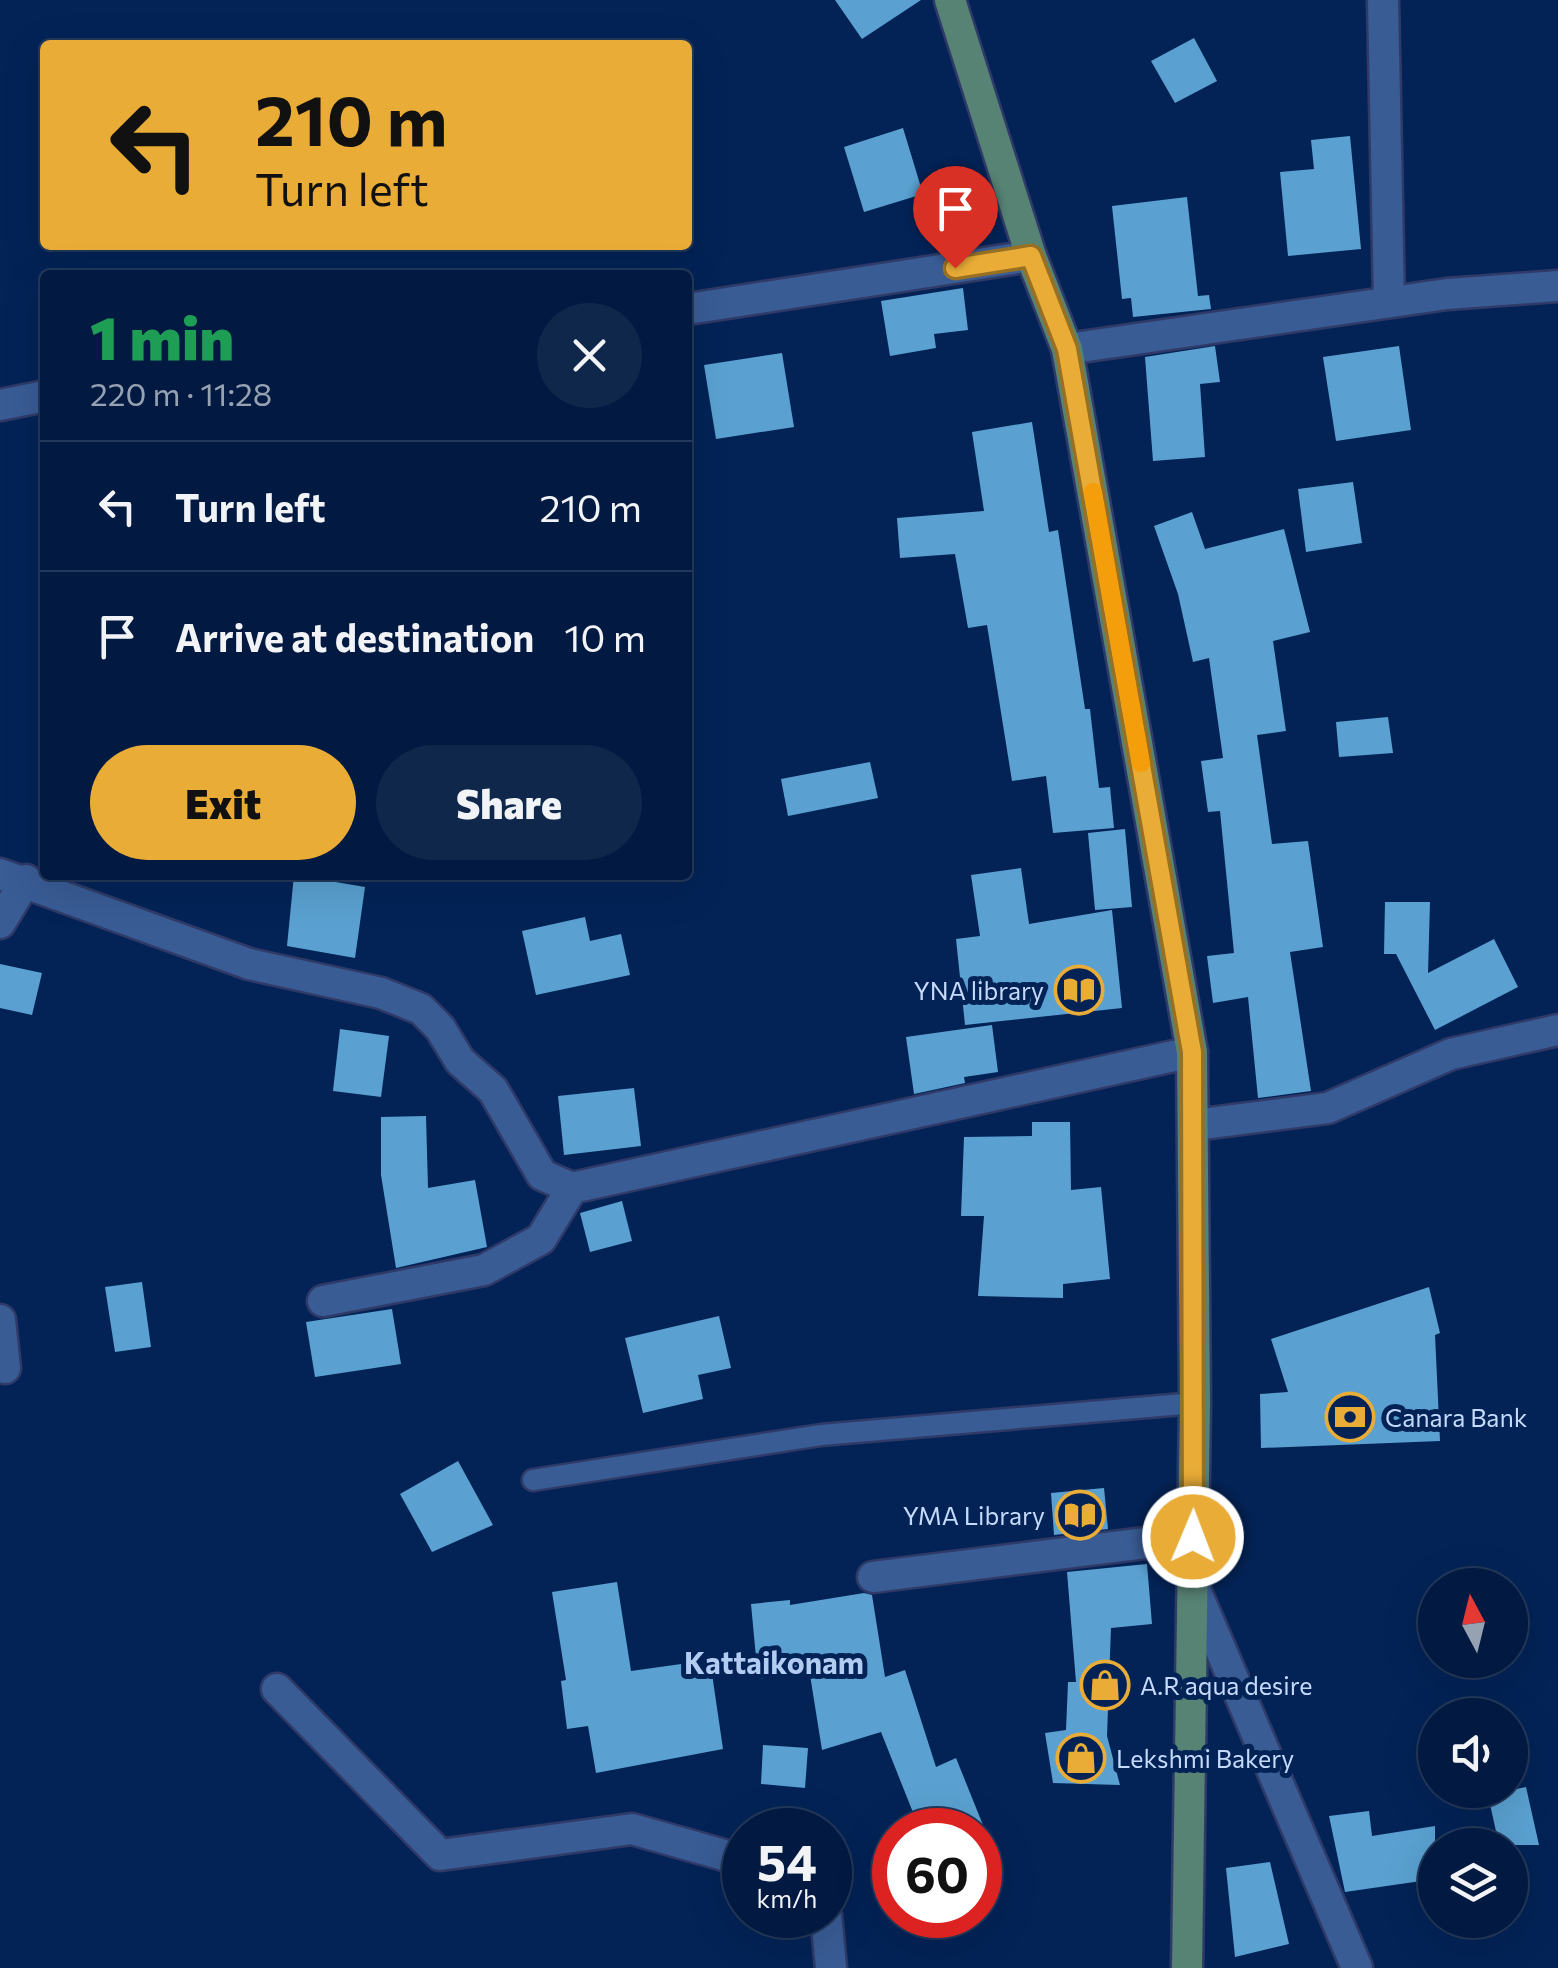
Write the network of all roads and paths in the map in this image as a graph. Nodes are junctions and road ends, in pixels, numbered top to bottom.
1 (950, 0) edge
2 (1383, 0) edge
3 (1031, 256) junction
4 (1558, 286) edge
5 (1389, 301) junction
6 (692, 309) edge
7 (1067, 349) junction
8 (40, 397) edge
9 (0, 405) edge
10 (13, 877) edge
11 (0, 923) edge
12 (1558, 1030) edge
13 (1192, 1052) junction
14 (1194, 1126) junction
15 (572, 1188) junction
16 (323, 1301) dead end
17 (0, 1320) edge
18 (6, 1368) dead end
19 (1194, 1404) junction
20 (533, 1480) dead end
21 (1193, 1537) junction
22 (1189, 1576) junction
23 (873, 1577) dead end
24 (277, 1689) dead end
25 (722, 1855) edge
26 (828, 1938) edge
27 (831, 1968) edge
28 (1187, 1968) edge
29 (1357, 1968) edge

1 - 3 main road
2 - 5 street
3 - 6 street
3 - 7 main road
4 - 5 street
5 - 7 street
7 - 13 main road
8 - 9 street
10 - 11 street
10 - 15 street
12 - 14 street
13 - 14 main road
13 - 15 street
14 - 19 main road
15 - 16 street
17 - 18 street
19 - 20 lane
19 - 21 main road
21 - 22 main road
21 - 23 street
22 - 28 main road
22 - 29 street
24 - 25 street
26 - 27 street

